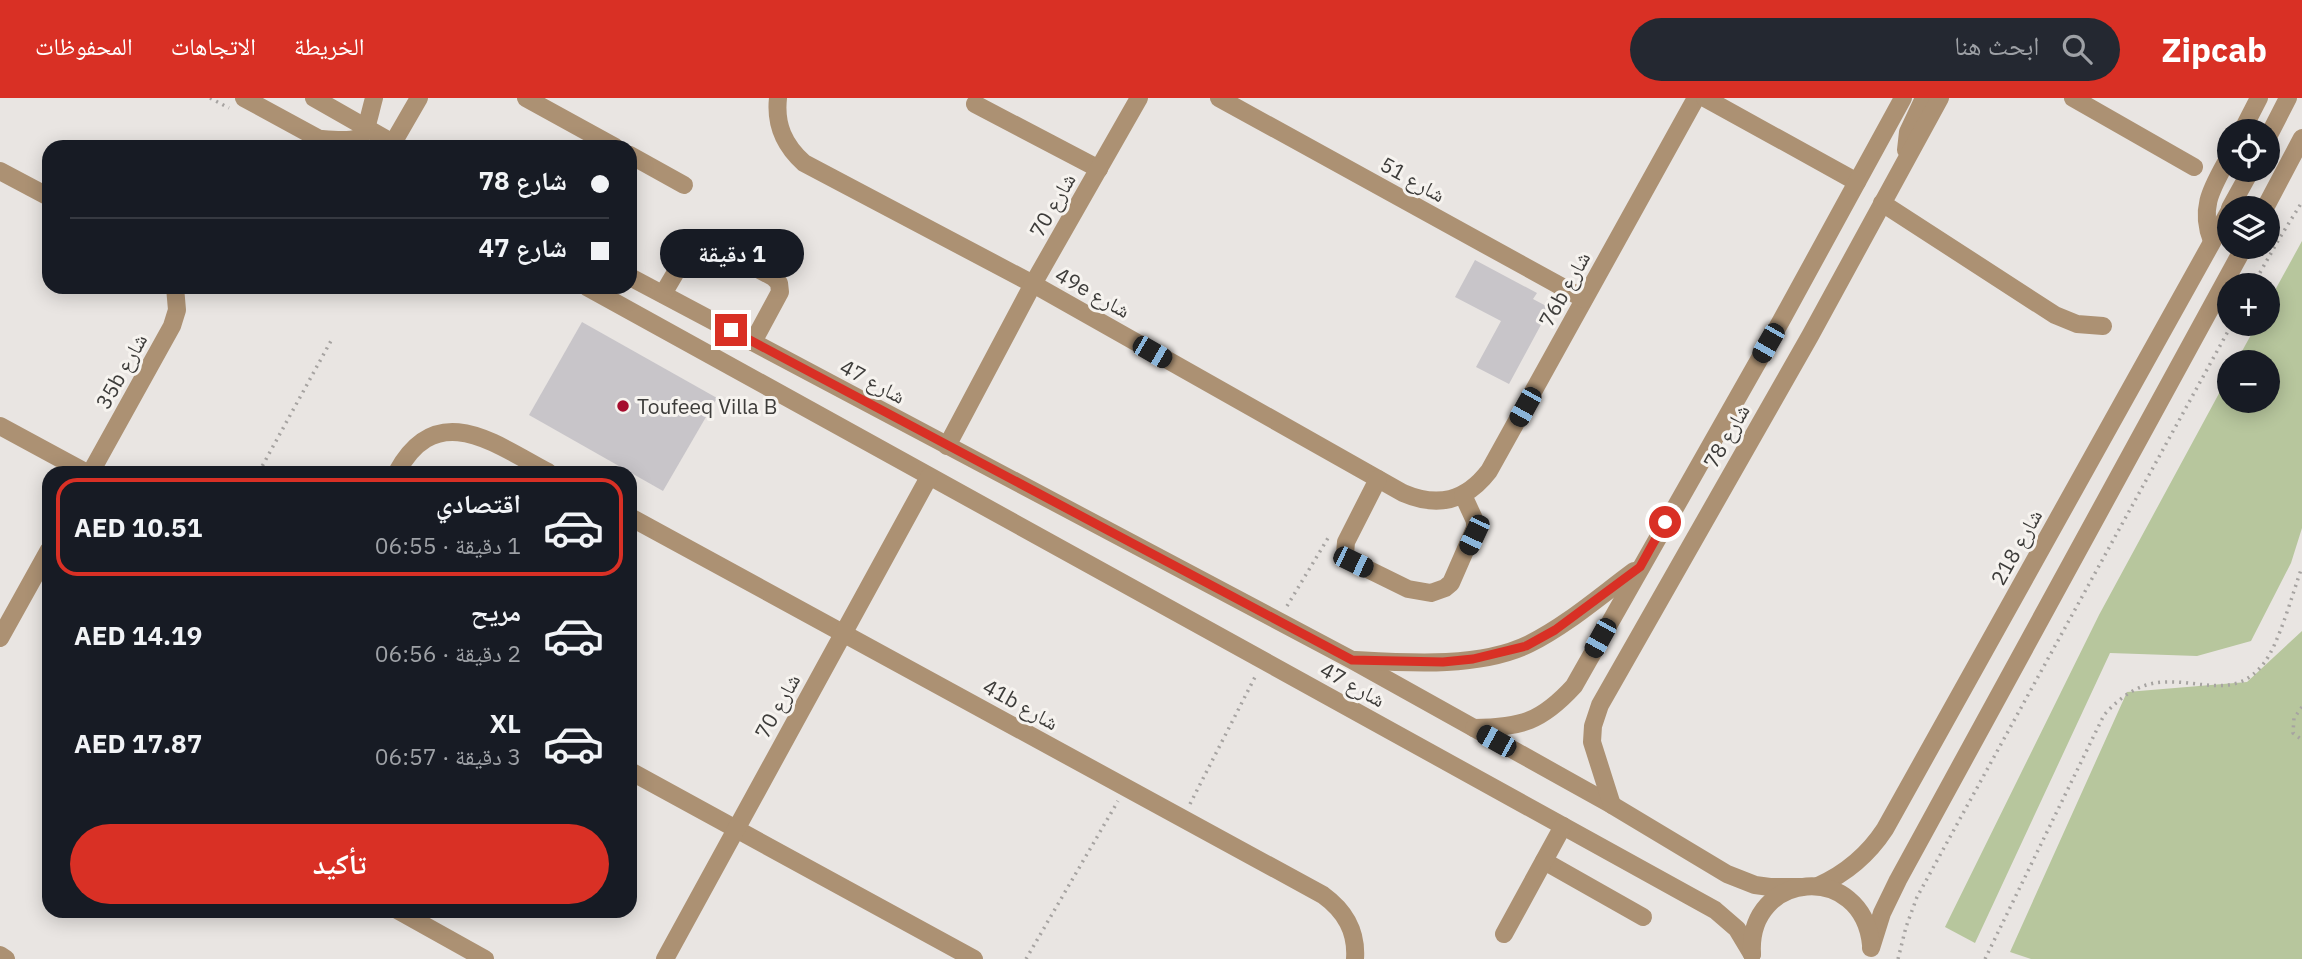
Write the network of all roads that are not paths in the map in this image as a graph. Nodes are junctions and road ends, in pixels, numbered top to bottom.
1 (244, 98) edge
2 (314, 98) edge
3 (374, 98) edge
4 (419, 98) edge
5 (526, 98) edge
6 (778, 98) edge
7 (1139, 98) edge
8 (1219, 98) edge
9 (1696, 98) edge
10 (1705, 98) edge
11 (1903, 98) edge
12 (1924, 98) edge
13 (1940, 98) edge
14 (2073, 98) edge
15 (2259, 98) edge
16 (2288, 98) edge
17 (975, 104) dead end
18 (2248, 119) edge
19 (2277, 119) edge
20 (368, 127) junction
21 (2302, 138) edge
22 (321, 140) edge
23 (354, 140) edge
24 (389, 140) edge
25 (399, 140) edge
26 (602, 140) edge
27 (1908, 156) junction
28 (637, 159) edge
29 (2194, 167) dead end
30 (1099, 169) junction
31 (0, 171) edge
32 (2217, 181) edge
33 (1857, 182) junction
34 (684, 185) dead end
35 (42, 193) edge
36 (2271, 196) edge
37 (1882, 203) junction
38 (2217, 232) edge
39 (2212, 241) junction
40 (2237, 259) edge
41 (637, 281) edge
42 (1033, 284) junction
43 (176, 294) edge
44 (600, 294) edge
45 (663, 294) junction
46 (1584, 299) junction
47 (2103, 326) dead end
48 (753, 342) junction
49 (0, 426) edge
50 (947, 446) junction
51 (74, 466) edge
52 (94, 466) edge
53 (401, 466) edge
54 (536, 466) edge
55 (929, 477) junction
56 (1378, 479) junction
57 (1463, 495) junction
58 (637, 521) edge
59 (42, 563) edge
60 (1640, 567) junction
61 (843, 633) junction
62 (0, 638) edge
63 (1352, 660) junction
64 (1473, 728) junction
65 (637, 775) edge
66 (1612, 805) junction
67 (1563, 826) junction
68 (735, 828) junction
69 (1544, 861) junction
70 (1810, 886) junction
71 (1643, 917) dead end
72 (411, 918) edge
73 (1504, 934) dead end
74 (1870, 953) edge
75 (0, 956) edge
76 (1753, 957) edge
77 (6, 959) edge
78 (485, 959) edge
79 (666, 959) edge
80 (974, 959) edge
81 (1355, 959) edge

1 - 22 street
2 - 20 street
3 - 20 street
4 - 25 street
5 - 26 street
6 - 42 street, 49e شارع
7 - 30 street, شارع 70
8 - 46 street, شارع 51
9 - 46 street, 76b شارع
10 - 33 street
11 - 33 street, شارع 78
12 - 27 street
13 - 27 street, شارع 78
14 - 29 street
15 - 18 street
16 - 19 street
17 - 30 street
20 - 23 street
20 - 24 street
21 - 36 street
27 - 37 street, شارع 78
28 - 34 street
30 - 42 street, شارع 70
31 - 35 street
32 - 39 street
33 - 60 street, شارع 78
37 - 47 street
37 - 66 street, شارع 78
38 - 39 street, شارع 218
39 - 70 street, شارع 218
40 - 74 street
41 - 45 street, شارع 47
42 - 50 street, شارع 70
42 - 56 street, 49e شارع
43 - 52 street, 35b شارع
44 - 55 street, شارع 47
45 - 48 street, شارع 47
45 - 48 street
46 - 57 street, 76b شارع
48 - 50 street, شارع 47
49 - 51 street
50 - 63 street, شارع 47
53 - 54 street
55 - 61 street, شارع 70
55 - 67 street, شارع 47
56 - 57 street, 49e شارع
56 - 57 street
58 - 61 street, 41b شارع
59 - 62 street
60 - 63 street
60 - 64 street, شارع 78
61 - 68 street, شارع 70
61 - 81 street, 41b شارع
63 - 64 street, شارع 47
64 - 66 street, شارع 47
65 - 68 street
66 - 70 street, شارع 47
67 - 69 street
67 - 76 street, شارع 47
68 - 79 street, شارع 70
68 - 80 street
69 - 71 street
69 - 73 street
70 - 74 street
70 - 76 street, شارع 218
72 - 78 street
75 - 77 street

